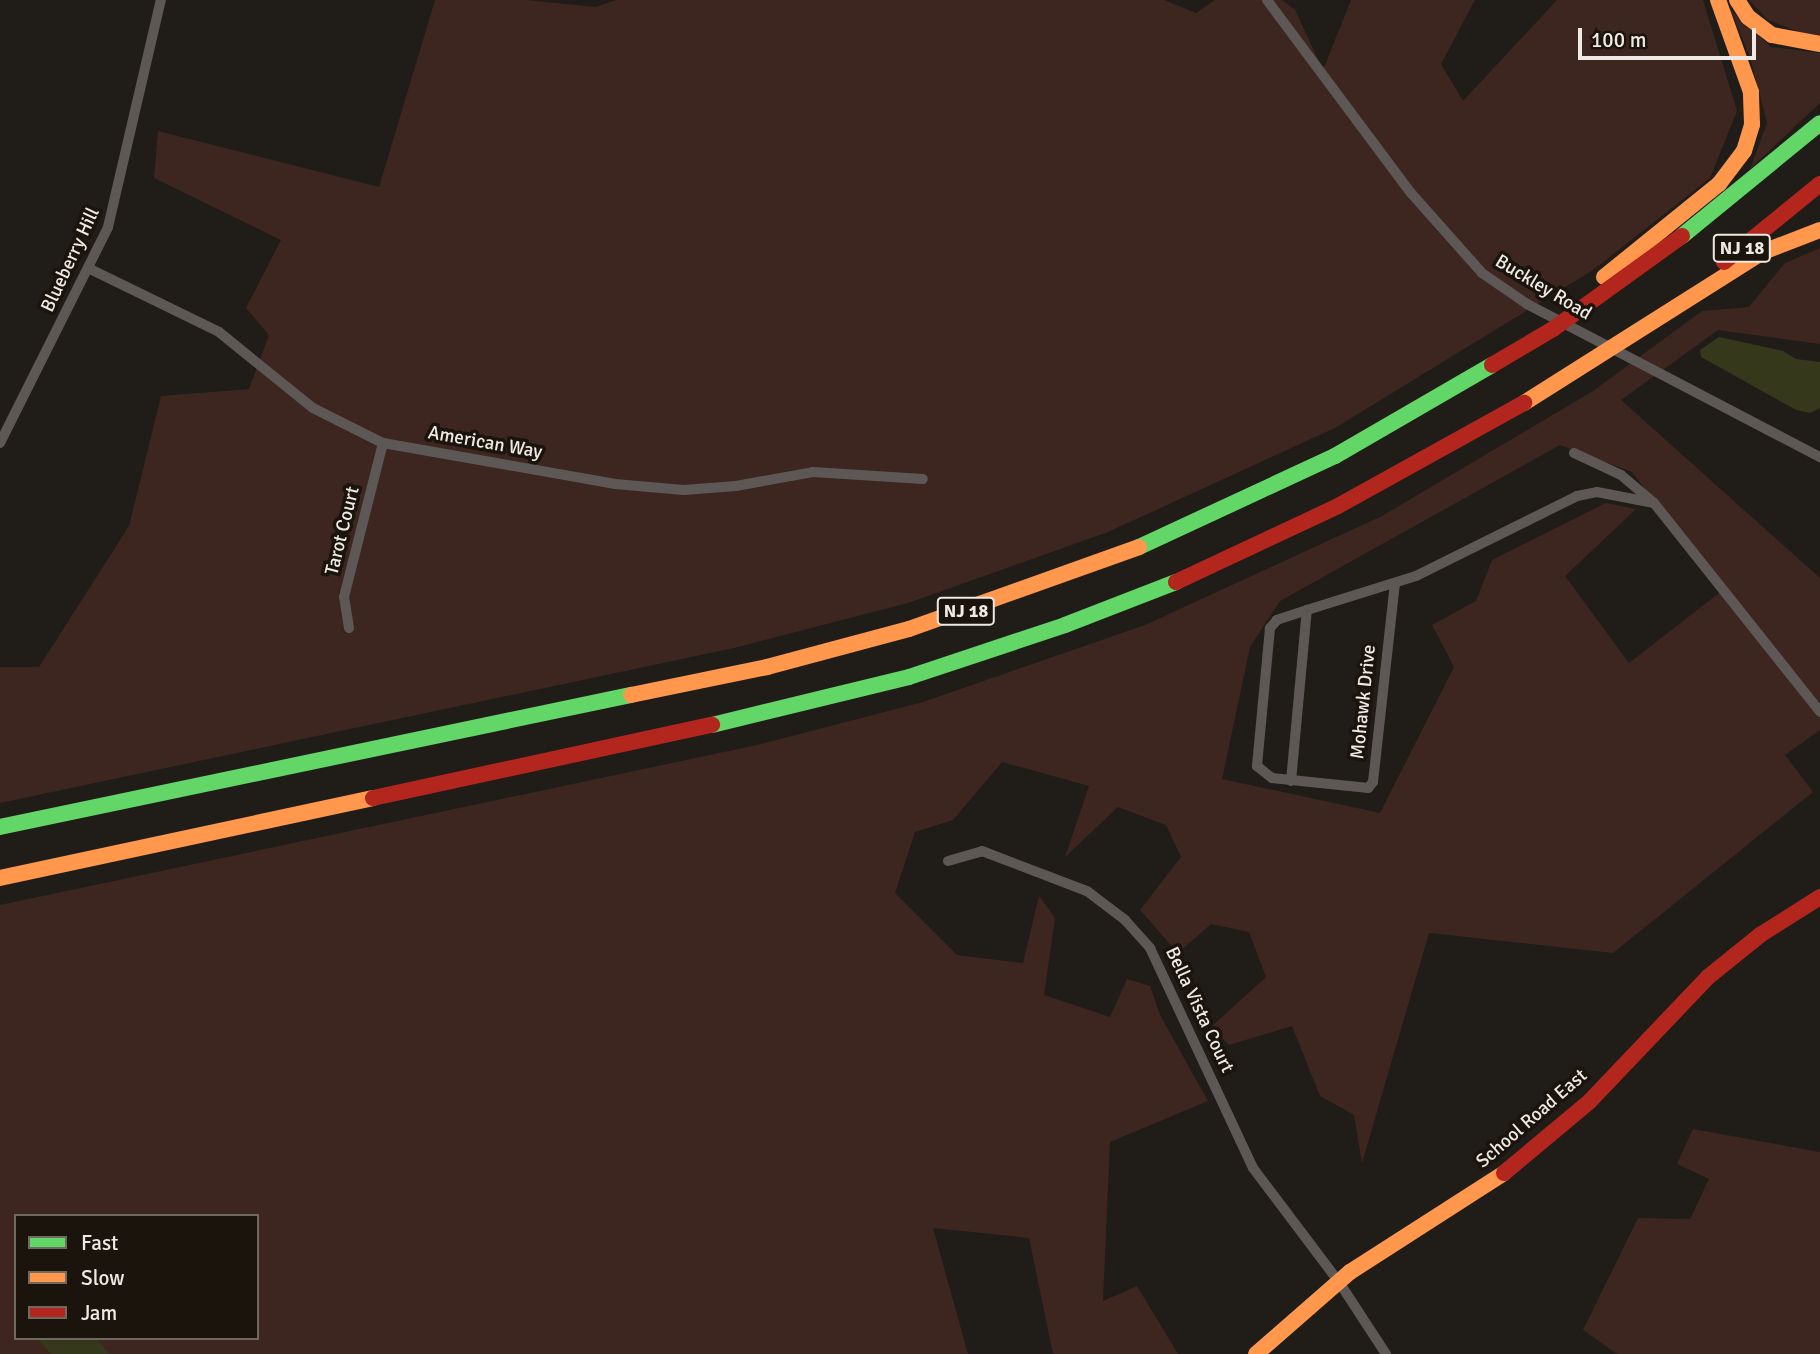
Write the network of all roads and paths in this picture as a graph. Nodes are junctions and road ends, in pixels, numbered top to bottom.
1 (160, 0) edge
2 (1267, 0) edge
3 (1717, 0) edge
4 (1737, 0) edge
5 (1820, 44) edge
6 (1820, 123) edge
7 (1820, 184) edge
8 (1820, 230) edge
9 (88, 268) junction
10 (1662, 312) junction
11 (1522, 345) junction
12 (0, 443) edge
13 (383, 443) junction
14 (1574, 453) dead end
15 (1820, 457) edge
16 (923, 480) dead end
17 (1654, 503) junction
18 (1395, 583) junction
19 (1307, 610) junction
20 (349, 628) dead end
21 (1820, 712) edge
22 (1291, 781) junction
23 (0, 827) edge
24 (948, 861) dead end
25 (0, 878) edge
26 (1820, 897) edge
27 (1339, 1282) junction
28 (1256, 1354) edge
29 (1386, 1354) edge

1 - 9 street, Blueberry Hill
2 - 15 street, Buckley Road
3 - 11 main road
4 - 5 main road
6 - 11 main road, NJ 18
7 - 10 main road, NJ 18
8 - 10 main road
9 - 12 street, Blueberry Hill
9 - 13 street, American Way
10 - 25 main road, NJ 18
11 - 23 main road, NJ 18
13 - 16 street, American Way
13 - 20 street, Tarot Court
14 - 17 street
17 - 18 street, Mohawk Drive
17 - 21 street
18 - 19 street, Mohawk Drive
18 - 22 street, Mohawk Drive
19 - 22 street
19 - 22 street, Mohawk Drive
24 - 27 street, Bella Vista Court
26 - 27 main road, School Road East
27 - 28 main road, School Road East
27 - 29 street, Bella Vista Court

